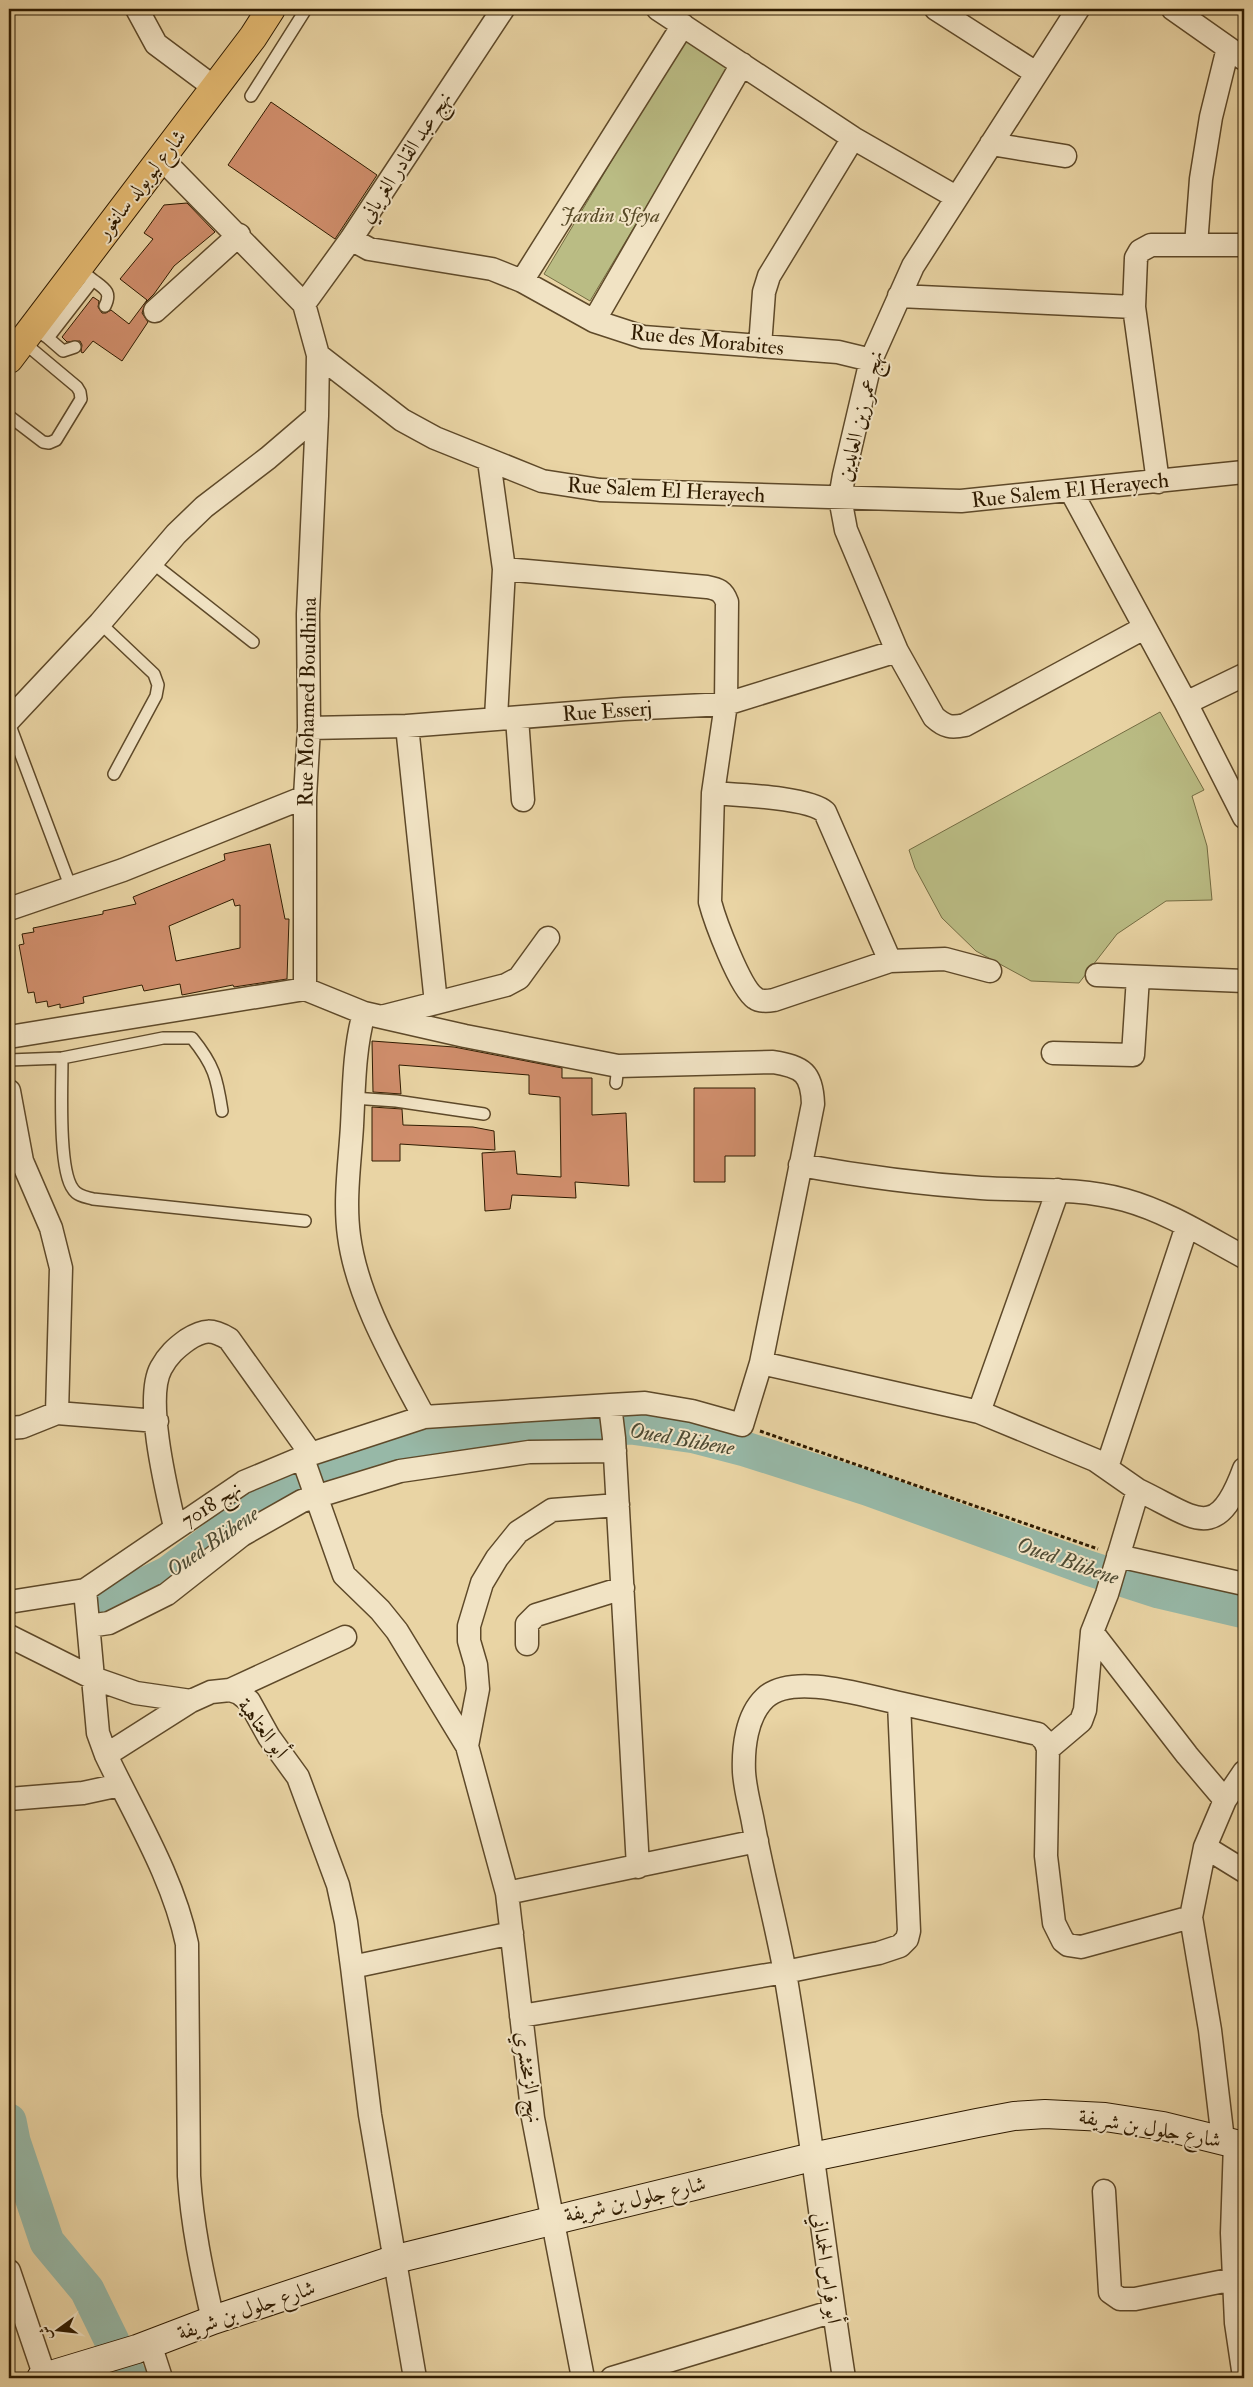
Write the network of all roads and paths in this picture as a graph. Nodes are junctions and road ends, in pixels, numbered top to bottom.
1 (137, 9) edge
2 (271, 9) edge
3 (306, 9) edge
4 (503, 9) edge
5 (658, 9) edge
6 (936, 9) edge
7 (1078, 9) edge
8 (1173, 9) edge
9 (683, 25) junction
10 (1236, 54) edge
11 (742, 64) junction
12 (1036, 73) junction
13 (214, 88) junction
14 (251, 96) dead end
15 (853, 138) junction
16 (991, 144) junction
17 (1065, 156) dead end
18 (161, 158) junction
19 (956, 197) junction
20 (238, 235) junction
21 (351, 239) junction
22 (1196, 245) junction
23 (1244, 245) edge
24 (85, 273) junction
25 (522, 282) junction
26 (899, 296) junction
27 (304, 304) junction
28 (106, 306) dead end
29 (1134, 307) junction
30 (155, 310) dead end
31 (594, 321) junction
32 (24, 340) edge
33 (760, 346) junction
34 (74, 347) dead end
35 (318, 355) junction
36 (871, 360) junction
37 (317, 416) junction
38 (10, 418) edge
39 (490, 461) junction
40 (1244, 472) edge
41 (1158, 482) junction
42 (1071, 491) junction
43 (840, 498) junction
44 (150, 561) junction
45 (504, 569) junction
46 (100, 623) junction
47 (1144, 628) junction
48 (253, 642) dead end
49 (897, 651) junction
50 (1244, 676) edge
51 (1186, 703) junction
52 (726, 704) junction
53 (507, 718) junction
54 (9, 721) edge
55 (407, 726) junction
56 (308, 728) junction
57 (114, 774) dead end
58 (713, 793) junction
59 (305, 798) junction
60 (523, 800) dead end
61 (1244, 817) edge
62 (71, 888) junction
63 (9, 909) edge
64 (548, 938) dead end
65 (890, 961) junction
66 (990, 971) dead end
67 (1097, 975) dead end
68 (1138, 977) junction
69 (1244, 982) edge
70 (305, 989) junction
71 (436, 1003) junction
72 (372, 1015) junction
73 (9, 1037) edge
74 (1053, 1053) dead end
75 (62, 1058) junction
76 (9, 1060) edge
77 (9, 1091) edge
78 (353, 1098) junction
79 (222, 1111) dead end
80 (484, 1114) dead end
81 (15, 1162) edge
82 (800, 1165) junction
83 (1058, 1190) junction
84 (305, 1221) dead end
85 (1187, 1226) junction
86 (1244, 1257) edge
87 (761, 1363) junction
88 (611, 1408) junction
89 (979, 1412) junction
90 (57, 1413) junction
91 (424, 1417) junction
92 (157, 1422) junction
93 (742, 1425) junction
94 (9, 1428) edge
95 (615, 1444) junction
96 (306, 1459) junction
97 (1107, 1467) junction
98 (1244, 1469) edge
99 (1138, 1490) junction
100 (314, 1495) junction
101 (618, 1505) junction
102 (175, 1527) junction
103 (1116, 1561) junction
104 (1244, 1584) edge
105 (623, 1588) junction
106 (85, 1590) junction
107 (9, 1602) edge
108 (89, 1626) junction
109 (1092, 1632) junction
110 (9, 1636) edge
111 (345, 1637) dead end
112 (527, 1644) dead end
113 (93, 1678) junction
114 (230, 1690) junction
115 (191, 1701) junction
116 (898, 1703) junction
117 (467, 1746) junction
118 (1048, 1749) junction
119 (106, 1755) junction
120 (1244, 1772) edge
121 (120, 1785) junction
122 (9, 1798) edge
123 (1225, 1800) junction
124 (756, 1841) junction
125 (1205, 1847) junction
126 (638, 1867) junction
127 (1244, 1870) edge
128 (506, 1893) junction
129 (1191, 1917) junction
130 (512, 1933) junction
131 (352, 1967) junction
132 (785, 1972) junction
133 (521, 2016) junction
134 (1234, 2143) edge
135 (812, 2157) junction
136 (1104, 2191) dead end
137 (553, 2219) junction
138 (396, 2259) junction
139 (9, 2271) edge
140 (1234, 2279) junction
141 (834, 2311) junction
142 (213, 2320) junction
143 (144, 2346) junction
144 (1244, 2377) edge
145 (43, 2378) edge
146 (161, 2378) edge
147 (415, 2378) edge
148 (583, 2378) edge
149 (612, 2378) edge
150 (844, 2378) edge

1 - 13 street
2 - 13 main road, شارع ليوبولد سانغور
3 - 14 lane
4 - 21 street, نهج عبد القادر الغرياني
5 - 9 street
6 - 12 street
7 - 12 street, نهج عمر زين العابدين
8 - 10 street
9 - 11 street
9 - 25 street
10 - 22 street
11 - 15 street
11 - 31 street
12 - 16 street, نهج عمر زين العابدين
13 - 18 main road, شارع ليوبولد سانغور
15 - 19 street
15 - 33 street
16 - 17 street
16 - 19 street, نهج عمر زين العابدين
18 - 20 street
18 - 24 main road, شارع ليوبولد سانغور
19 - 26 street, نهج عمر زين العابدين
20 - 27 street
20 - 30 street
21 - 25 street, Rue des Morabites
21 - 27 street, نهج عبد القادر الغرياني
22 - 23 street
22 - 29 street
24 - 28 lane
24 - 32 main road, شارع ليوبولد سانغور
25 - 31 street, Rue des Morabites
26 - 29 street
26 - 36 street, نهج عمر زين العابدين
27 - 35 street
29 - 41 street
31 - 33 street, Rue des Morabites
32 - 34 lane
32 - 38 lane
33 - 36 street, Rue des Morabites
35 - 37 street, Rue Mohamed Boudhina
35 - 39 street, Rue Salem El Herayech
36 - 43 street, نهج عمر زين العابدين
37 - 44 street
37 - 56 street, Rue Mohamed Boudhina
39 - 43 street, Rue Salem El Herayech
39 - 45 street
40 - 41 street, Rue Salem El Herayech
41 - 42 street, Rue Salem El Herayech
42 - 43 street, Rue Salem El Herayech
42 - 47 street
43 - 49 street, نهج عمر زين العابدين
44 - 46 street
44 - 48 lane
45 - 52 street
45 - 53 street
46 - 54 street
46 - 57 lane
47 - 49 street, نهج عمر زين العابدين
47 - 51 street
49 - 52 street, Rue Esserj
50 - 51 street
51 - 61 street
52 - 53 street, Rue Esserj
52 - 58 street
53 - 55 street, Rue Esserj
53 - 60 street
54 - 62 lane
55 - 56 street, Rue Esserj
55 - 71 street
56 - 59 street, Rue Mohamed Boudhina
58 - 65 street
58 - 65 street
59 - 62 street
59 - 70 street, Rue Mohamed Boudhina
62 - 63 street
64 - 71 street
65 - 66 street
67 - 68 street
68 - 69 street
68 - 74 street
70 - 72 street
70 - 73 street
71 - 72 street
72 - 78 street
72 - 82 street
75 - 76 lane
75 - 79 lane
75 - 84 lane
77 - 81 street
78 - 80 lane
78 - 91 street
81 - 90 street
82 - 83 street
82 - 87 street
83 - 85 street
83 - 89 street
85 - 86 street
85 - 97 street
87 - 89 street
87 - 93 street
88 - 91 street, نهج 7018
88 - 93 street, نهج 7018
88 - 95 street
89 - 97 street
90 - 92 street
90 - 94 street
91 - 96 street, نهج 7018
92 - 96 street
92 - 102 street
93 - 103 path
95 - 100 street
95 - 101 street
96 - 100 street
96 - 102 street, نهج 7018
97 - 99 street
98 - 99 street
99 - 103 street
100 - 108 street
100 - 117 street
101 - 105 street
101 - 117 street
102 - 106 street, نهج 7018
103 - 104 street
103 - 109 street
105 - 112 street
105 - 126 street
106 - 107 street, نهج 7018
106 - 108 street
108 - 113 street
109 - 118 street
109 - 123 street
110 - 113 street
111 - 114 street
113 - 115 street
113 - 119 street
114 - 115 street, أبو العتاهية
114 - 131 street, أبو العتاهية
115 - 119 street, أبو العتاهية
116 - 118 street, أبو فراس الحمداني
116 - 124 street, أبو فراس الحمداني
116 - 132 street
117 - 128 street
118 - 129 street
119 - 121 street
120 - 123 street
121 - 122 street
121 - 142 street
123 - 125 street
124 - 126 street
124 - 132 street, أبو فراس الحمداني
125 - 127 street
125 - 129 street
126 - 128 street
128 - 130 street, نهج الزمخشري
129 - 134 street
130 - 131 street
130 - 133 street, نهج الزمخشري
131 - 138 street, أبو العتاهية
132 - 133 street
132 - 135 street, أبو فراس الحمداني
133 - 137 street, نهج الزمخشري
134 - 135 main road, شارع جلول بن شريفة
134 - 140 street
135 - 137 main road, شارع جلول بن شريفة
135 - 141 street, أبو فراس الحمداني
136 - 140 street
137 - 138 main road, شارع جلول بن شريفة
137 - 148 street, نهج الزمخشري
138 - 142 main road, شارع جلول بن شريفة
138 - 147 street, أبو العتاهية
139 - 145 street
140 - 144 street
141 - 149 street
141 - 150 street, أبو فراس الحمداني
142 - 143 main road, شارع جلول بن شريفة
143 - 145 main road, شارع جلول بن شريفة
143 - 146 street

